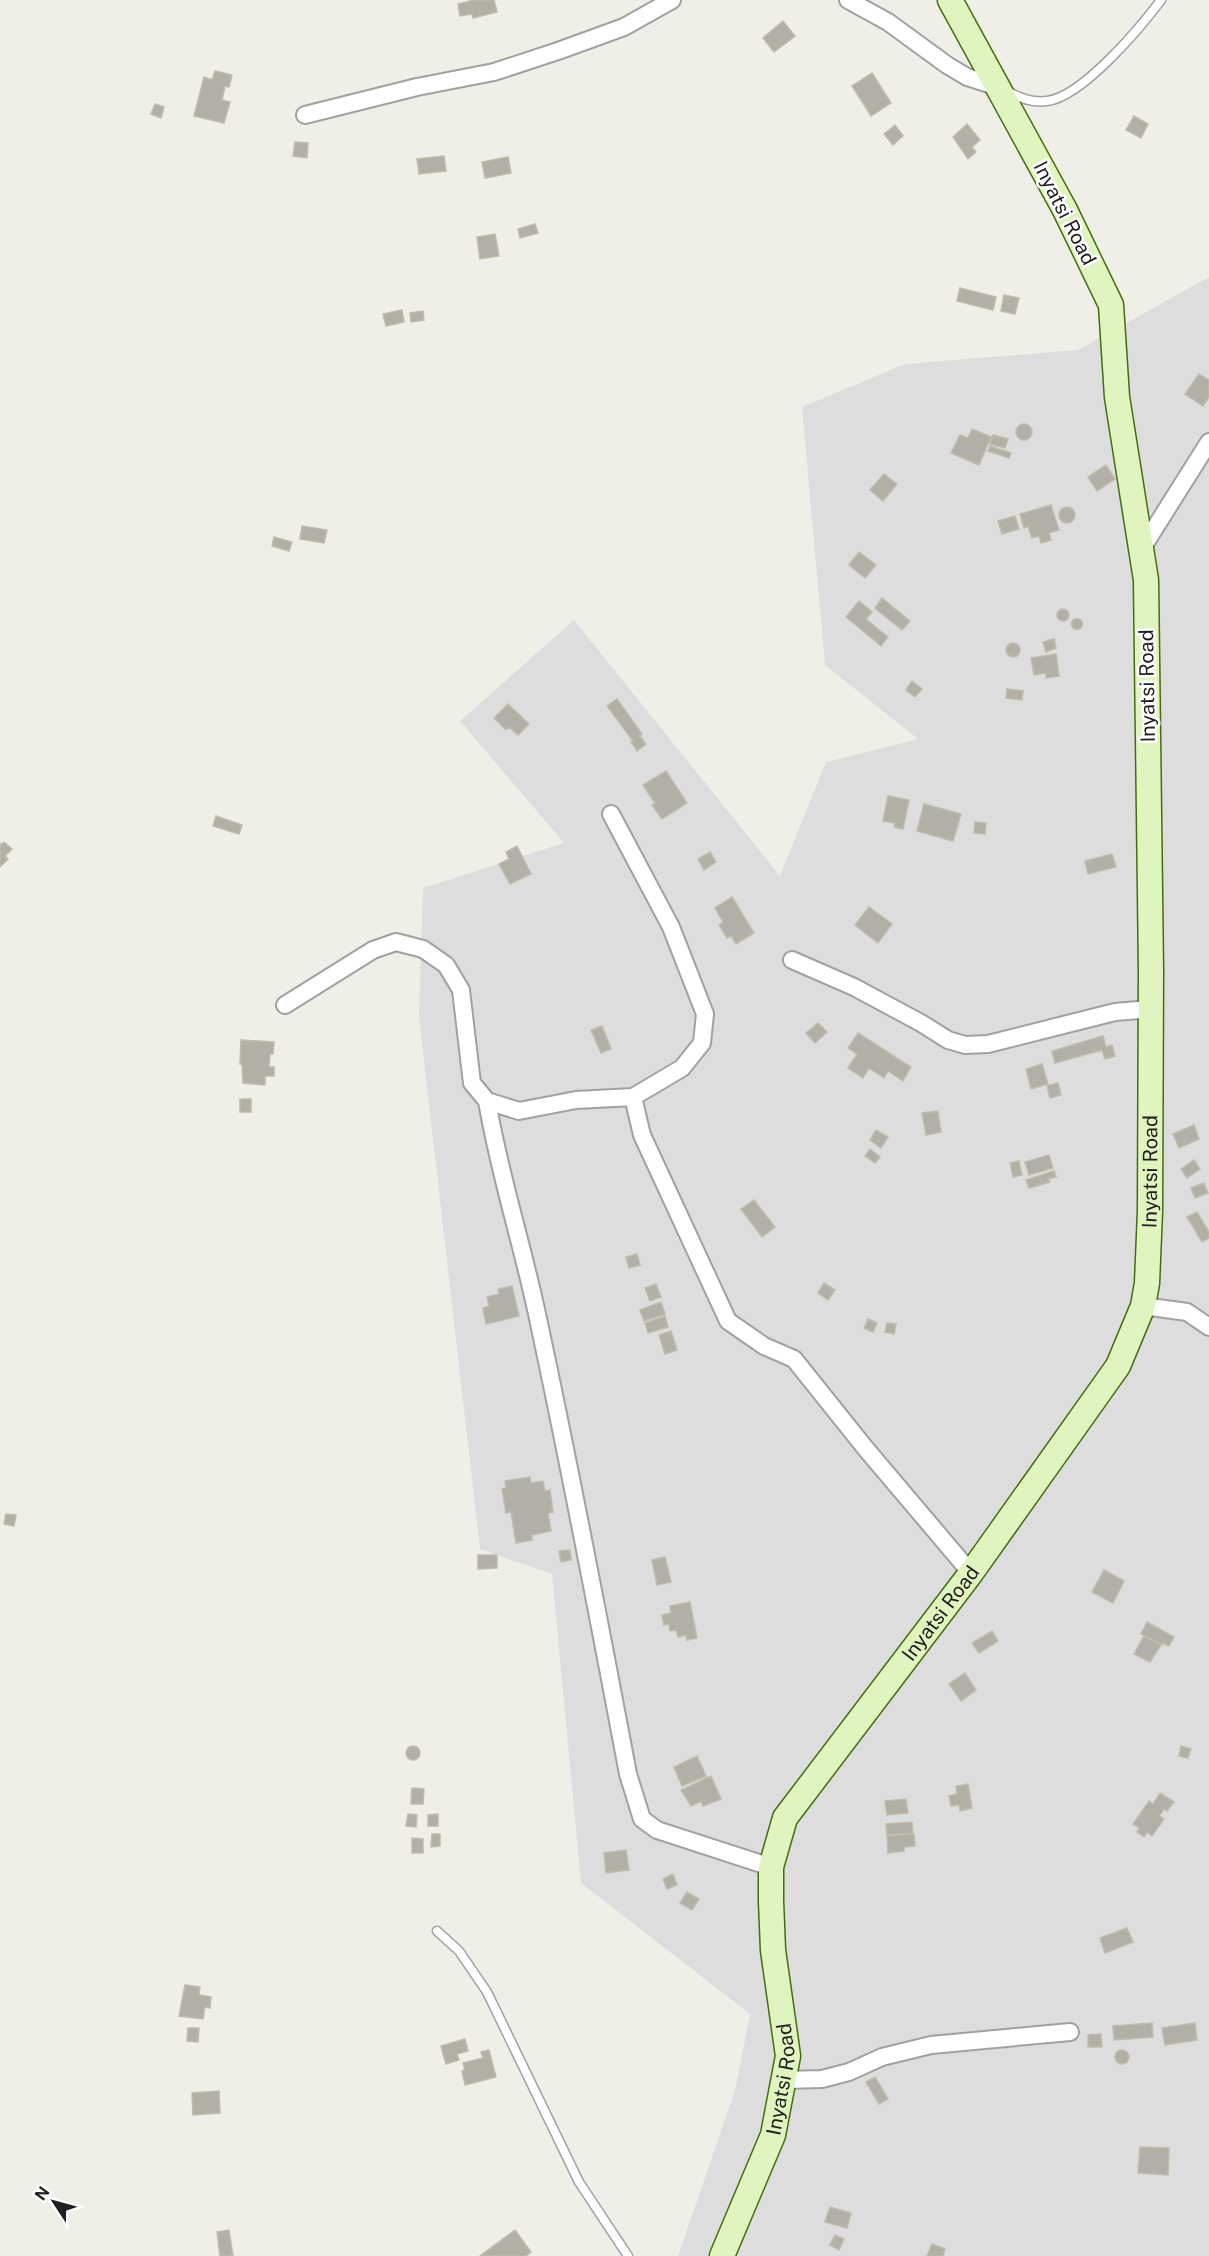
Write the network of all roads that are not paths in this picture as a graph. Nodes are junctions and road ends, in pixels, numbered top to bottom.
1 (672, 0) edge
2 (848, 0) edge
3 (950, 0) edge
4 (1161, 0) edge
5 (999, 87) junction
6 (305, 115) dead end
7 (1209, 442) edge
8 (1141, 550) junction
9 (611, 814) dead end
10 (792, 960) dead end
11 (285, 1005) dead end
12 (1151, 1009) junction
13 (633, 1097) junction
14 (487, 1101) junction
15 (1143, 1306) junction
16 (1209, 1327) edge
17 (970, 1573) junction
18 (771, 1867) junction
19 (436, 1931) dead end
20 (1070, 2032) dead end
21 (784, 2080) junction
22 (628, 2256) edge
23 (722, 2256) edge

1 - 6 street
2 - 5 street
3 - 5 street, Inyatsi Road
4 - 5 lane
5 - 8 street, Inyatsi Road
7 - 8 street
8 - 12 street, Inyatsi Road
9 - 13 street
10 - 12 street
11 - 14 street
12 - 15 street, Inyatsi Road
13 - 14 street
13 - 17 street
14 - 18 street
15 - 16 street
15 - 17 street, Inyatsi Road
17 - 18 street, Inyatsi Road
18 - 21 street, Inyatsi Road
19 - 22 lane
20 - 21 street
21 - 23 street, Inyatsi Road

